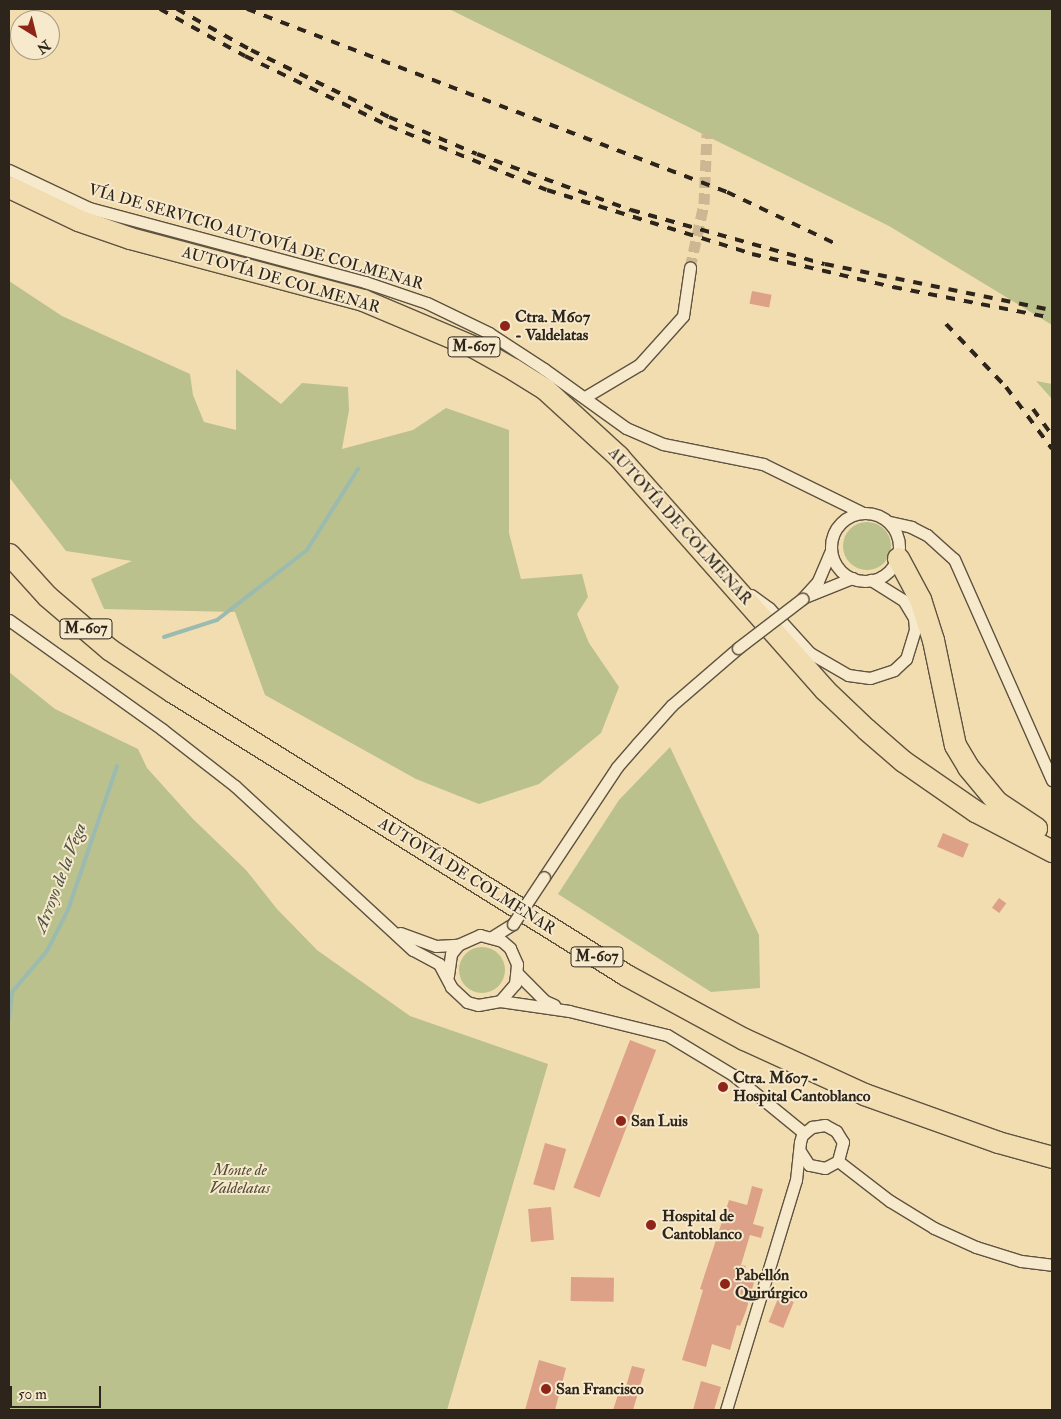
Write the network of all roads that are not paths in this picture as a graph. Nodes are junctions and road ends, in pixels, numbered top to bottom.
1 (9, 170) edge
2 (9, 187) edge
3 (690, 268) tunnel mouth
4 (585, 397) junction
5 (861, 512) junction
6 (890, 522) junction
7 (831, 551) junction
8 (9, 554) edge
9 (898, 558) junction
10 (852, 578) junction
11 (871, 580) junction
12 (733, 583) junction
13 (802, 599) junction
14 (9, 620) edge
15 (1052, 780) edge
16 (1052, 836) edge
17 (1052, 851) edge
18 (513, 924) junction
19 (388, 926) junction
20 (492, 937) junction
21 (458, 945) junction
22 (510, 948) junction
23 (517, 973) junction
24 (448, 976) junction
25 (500, 1001) junction
26 (569, 1011) junction
27 (804, 1133) junction
28 (800, 1151) junction
29 (1052, 1157) edge
30 (838, 1161) junction
31 (814, 1168) junction
32 (796, 1180) junction
33 (1052, 1265) edge
34 (726, 1410) edge

1 - 4 street, VÍA DE SERVICIO AUTOVÍA DE COLMENAR
2 - 12 highway, AUTOVÍA DE COLMENAR / M-607
3 - 4 street
4 - 5 street, VÍA DE SERVICIO AUTOVÍA DE COLMENAR
5 - 6 street
5 - 7 street
6 - 9 street
6 - 15 street
7 - 10 street
7 - 13 street
8 - 29 highway, AUTOVÍA DE COLMENAR / M-607
9 - 11 street
9 - 16 highway
10 - 11 street
10 - 13 street
11 - 12 street
12 - 17 highway, AUTOVÍA DE COLMENAR / M-607
13 - 18 street, bridge
14 - 19 street
18 - 20 street
18 - 22 street
19 - 21 street
19 - 24 street
20 - 21 street
20 - 22 street
21 - 24 street
22 - 23 street
23 - 25 street
23 - 26 street
24 - 25 street
25 - 26 street
26 - 27 street
27 - 28 street
27 - 30 street
28 - 31 street
28 - 32 street
30 - 31 street
30 - 33 street
31 - 32 street
32 - 34 street

